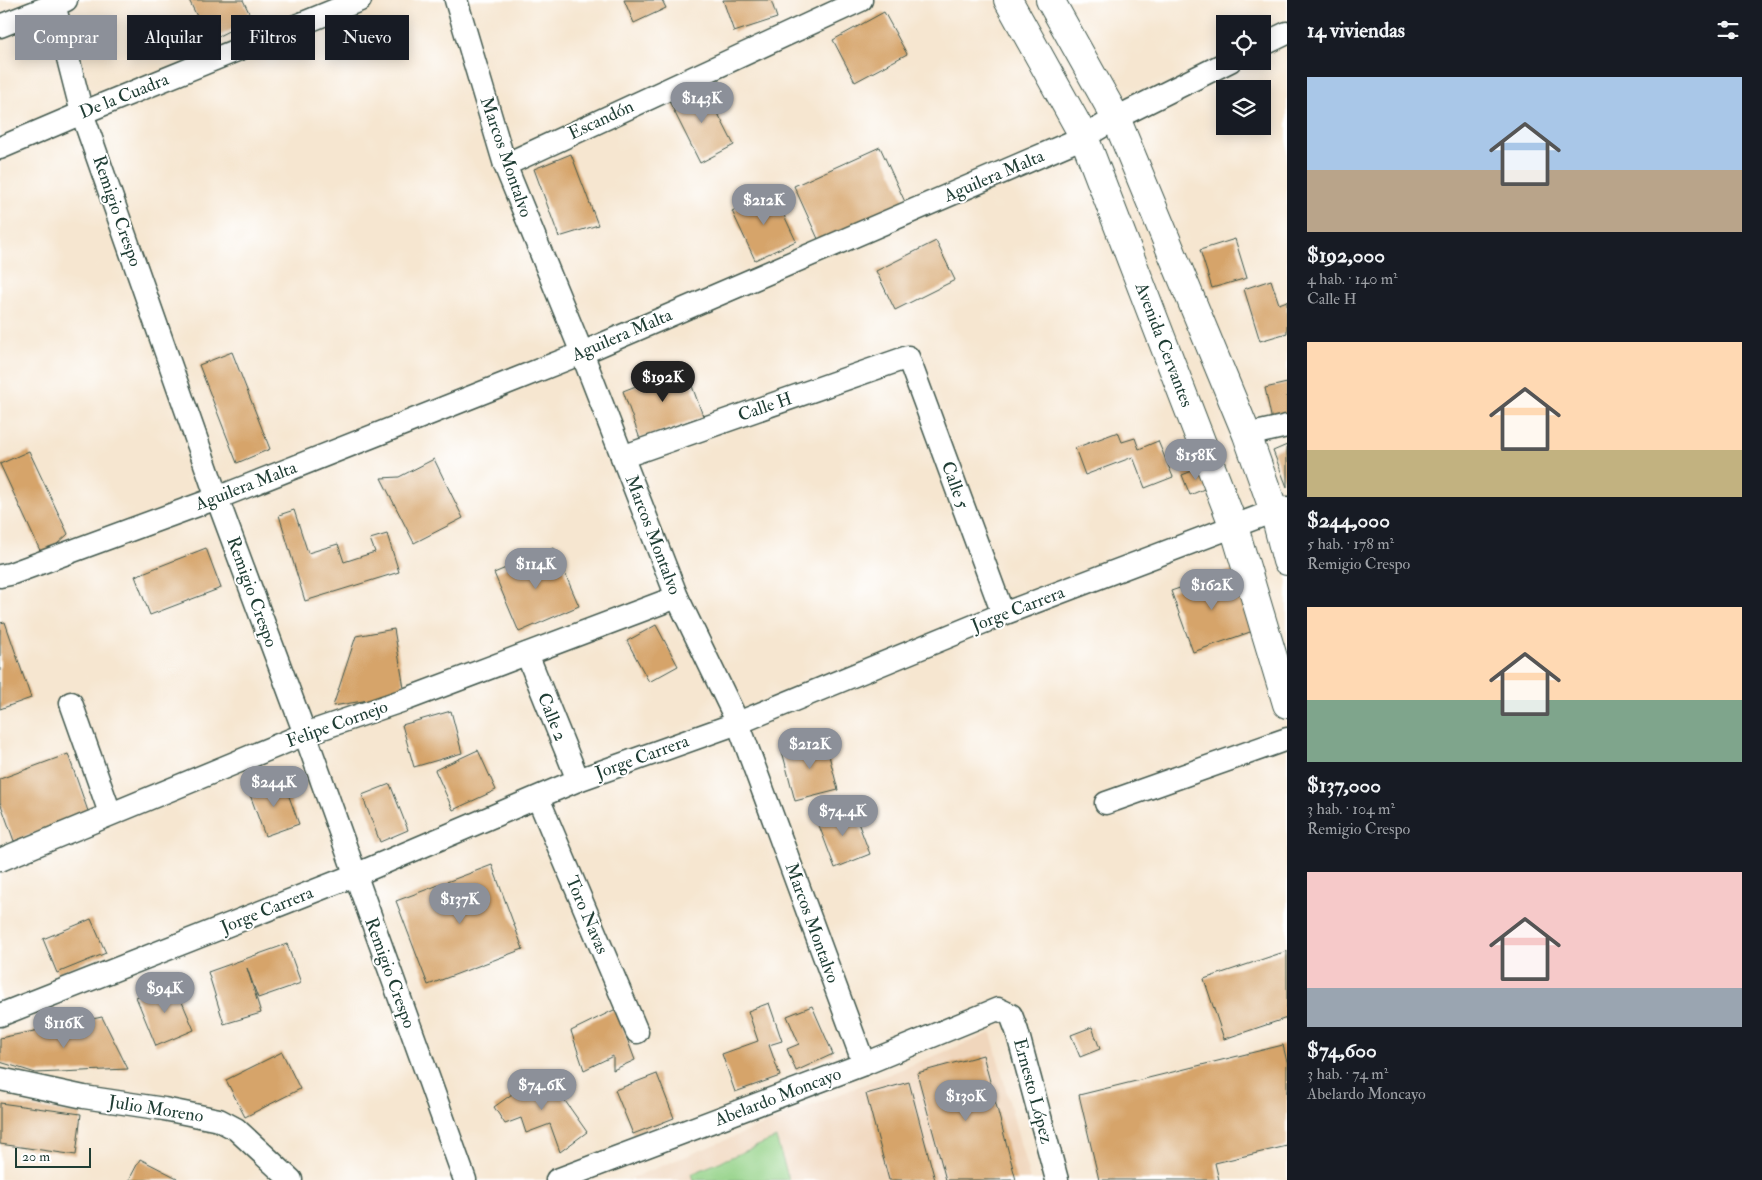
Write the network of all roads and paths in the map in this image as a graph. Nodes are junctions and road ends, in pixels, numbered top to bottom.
1 (360, 0) edge
2 (456, 0) edge
3 (861, 0) edge
4 (1008, 0) edge
5 (1050, 0) edge
6 (58, 2) edge
7 (0, 26) edge
8 (1287, 33) edge
9 (1271, 41) edge
10 (1216, 68) edge
11 (82, 112) junction
12 (1116, 118) junction
13 (1084, 137) junction
14 (0, 148) edge
15 (505, 165) junction
16 (582, 353) junction
17 (908, 357) joint
18 (1287, 426) edge
19 (1247, 435) junction
20 (622, 456) junction
21 (217, 498) junction
22 (1280, 510) edge
23 (1234, 527) junction
24 (1287, 561) edge
25 (0, 576) edge
26 (677, 597) junction
27 (1003, 614) junction
28 (527, 654) junction
29 (71, 703) dead end
30 (1287, 704) edge
31 (738, 723) junction
32 (304, 734) junction
33 (1287, 739) edge
34 (578, 780) junction
35 (538, 798) junction
36 (1106, 803) dead end
37 (110, 813) junction
38 (0, 860) edge
39 (355, 874) junction
40 (998, 1009) joint
41 (0, 1016) edge
42 (637, 1032) dead end
43 (864, 1064) junction
44 (0, 1079) edge
45 (291, 1180) edge
46 (465, 1180) edge
47 (557, 1180) edge
48 (1057, 1180) edge

1 - 11 street, De la Cuadra
2 - 15 street, Marcos Montalvo
3 - 15 street, Escandón
4 - 13 street, Avenida Cervantes
5 - 12 street
6 - 7 street
6 - 11 street, Remigio Crespo
8 - 9 street
10 - 12 street, Aguilera Malta
11 - 14 street, De la Cuadra
11 - 21 street, Remigio Crespo
12 - 13 street, Aguilera Malta
12 - 19 street
13 - 16 street, Aguilera Malta
13 - 23 street, Avenida Cervantes
15 - 16 street, Marcos Montalvo
16 - 20 street, Marcos Montalvo
16 - 21 street, Aguilera Malta
17 - 20 street, Calle H
17 - 27 street, Calle 5
18 - 19 street
19 - 22 street
20 - 26 street, Marcos Montalvo
21 - 25 street, Aguilera Malta
21 - 32 street, Remigio Crespo
22 - 23 street, Jorge Carrera
22 - 24 street
23 - 27 street, Jorge Carrera
23 - 30 street, Avenida Cervantes
26 - 28 street, Felipe Cornejo
26 - 31 street, Marcos Montalvo
27 - 31 street, Jorge Carrera
28 - 32 street, Felipe Cornejo
28 - 34 street, Calle 2
29 - 37 street
31 - 34 street, Jorge Carrera
31 - 43 street, Marcos Montalvo
32 - 37 street, Felipe Cornejo
32 - 39 street, Remigio Crespo
33 - 36 street
34 - 35 street, Jorge Carrera
35 - 39 street, Jorge Carrera
35 - 42 street, Toro Navas
37 - 38 street, Felipe Cornejo
39 - 41 street, Jorge Carrera
39 - 46 street, Remigio Crespo
40 - 43 street, Abelardo Moncayo
40 - 48 street, Ernesto López
43 - 47 street, Abelardo Moncayo
44 - 45 street, Julio Moreno

